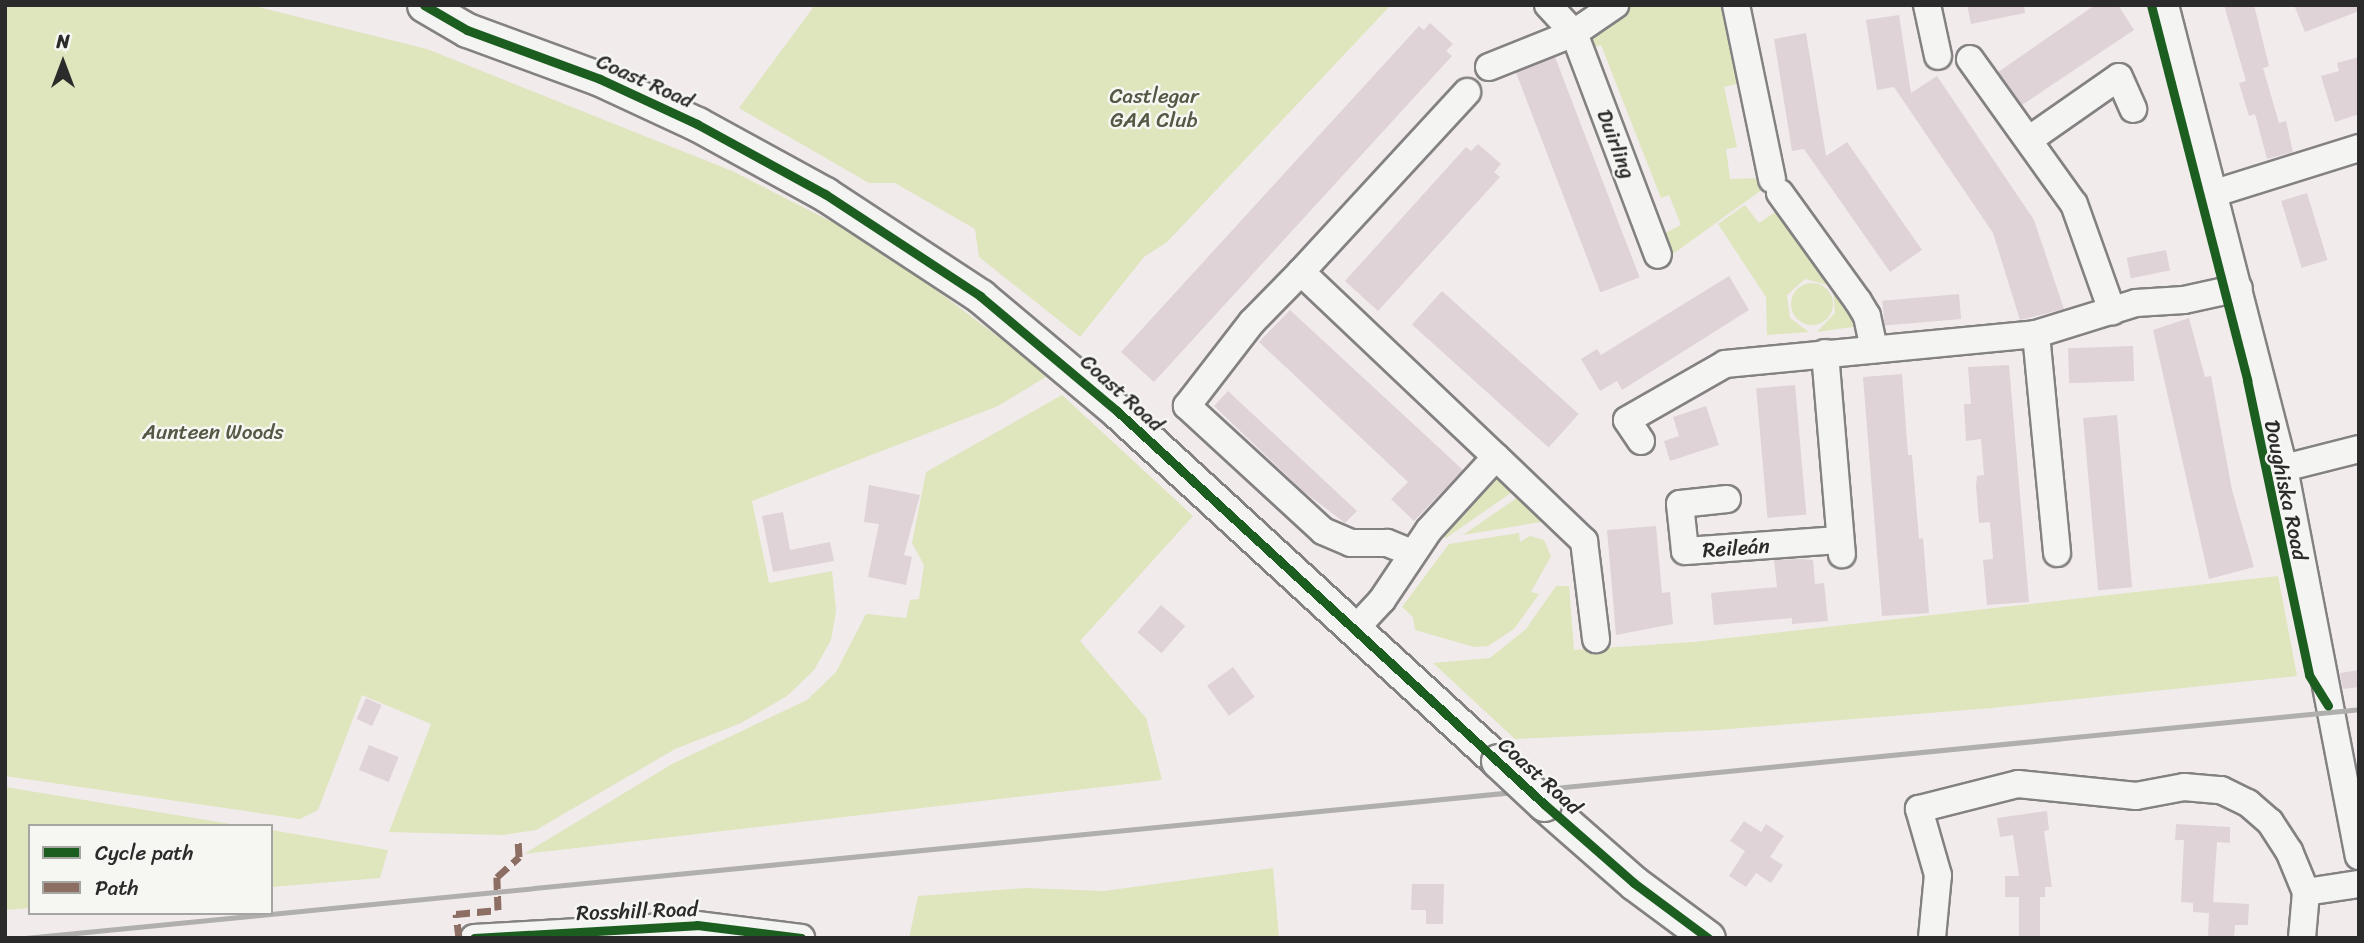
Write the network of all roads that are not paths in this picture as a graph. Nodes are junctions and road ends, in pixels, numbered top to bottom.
1 (424, 5) edge
2 (1548, 5) edge
3 (1615, 5) edge
4 (1736, 5) edge
5 (1927, 5) edge
6 (2165, 5) edge
7 (1574, 33) junction
8 (1938, 56) dead end
9 (1970, 59) dead end
10 (1489, 67) dead end
11 (1467, 92) dead end
12 (2133, 109) dead end
13 (2029, 139) junction
14 (2359, 148) edge
15 (2211, 194) junction
16 (1658, 255) dead end
17 (1301, 272) junction
18 (2239, 288) junction
19 (2112, 311) junction
20 (2036, 334) junction
21 (1874, 349) junction
22 (1825, 353) junction
23 (1641, 441) dead end
24 (2359, 449) edge
25 (1496, 457) junction
26 (2284, 468) junction
27 (1727, 499) dead end
28 (1412, 553) junction
29 (2057, 553) dead end
30 (1355, 629) junction
31 (1596, 639) dead end
32 (2359, 856) edge
33 (2359, 884) edge
34 (2306, 892) junction
35 (474, 938) edge
36 (801, 938) edge
37 (1709, 938) edge
38 (1932, 938) edge
39 (2302, 938) edge

1 - 30 main road, Coast Road
2 - 7 street, Duirling
3 - 7 street
4 - 21 street
5 - 8 street
6 - 15 street, Doughiska Road
7 - 10 street
7 - 16 street, Duirling
9 - 13 street
11 - 17 street
12 - 13 street
13 - 19 street
14 - 15 street
15 - 18 street, Doughiska Road
17 - 25 street
17 - 28 street
18 - 19 street
18 - 26 street, Doughiska Road
19 - 20 street
20 - 21 street
20 - 29 street
21 - 22 street
22 - 23 street
22 - 27 street, Reileán
24 - 26 street
25 - 28 street
25 - 31 street
26 - 32 street, Doughiska Road
28 - 30 street
30 - 37 main road, Coast Road, bridge
33 - 34 street
34 - 38 street
34 - 39 street
35 - 36 street, Rosshill Road

